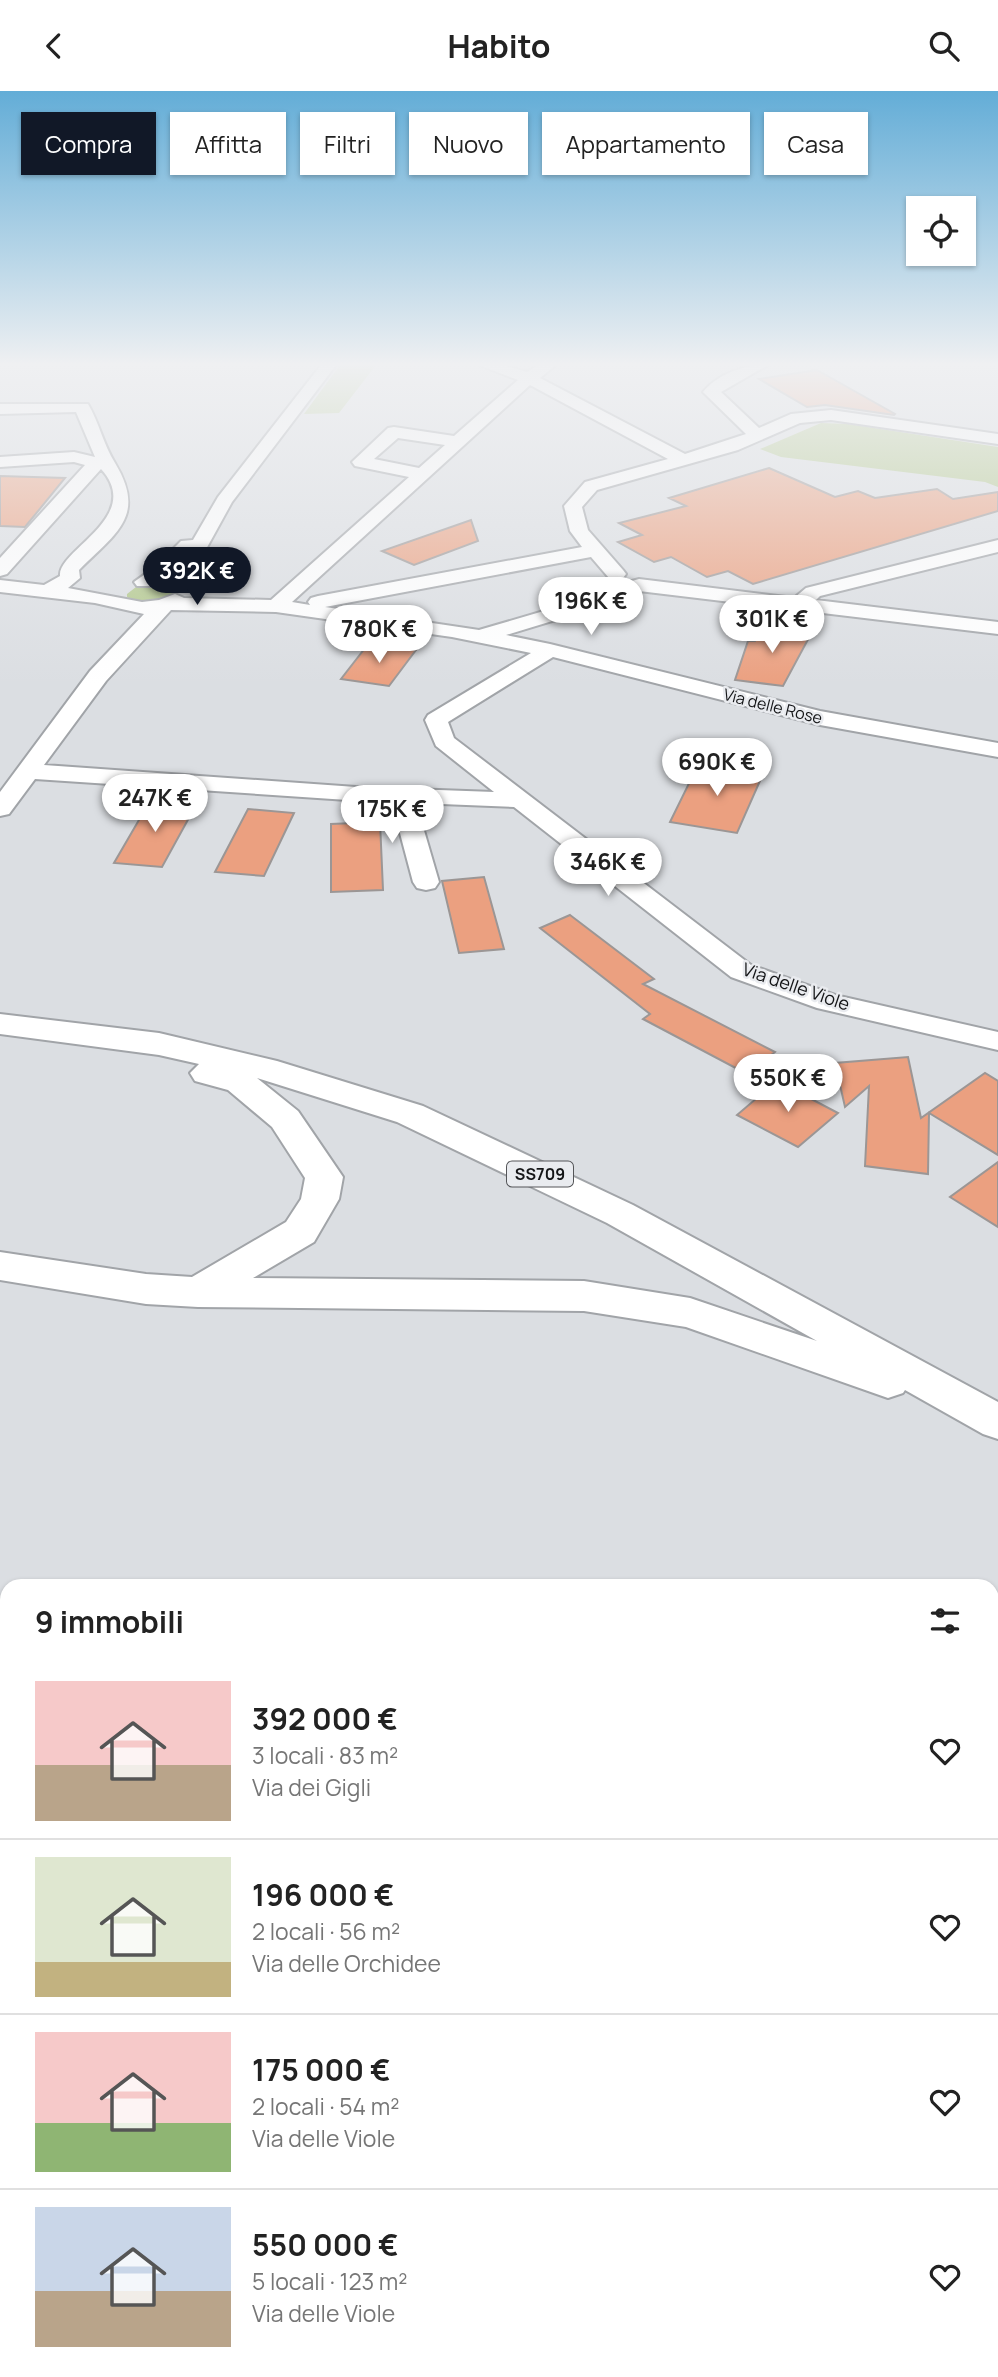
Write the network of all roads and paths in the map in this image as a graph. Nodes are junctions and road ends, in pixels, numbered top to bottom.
1 (94, 472) edge
2 (112, 472) edge
3 (249, 472) edge
4 (412, 472) edge
5 (426, 472) edge
6 (639, 472) edge
7 (423, 474) junction
8 (998, 546) edge
9 (597, 550) junction
10 (181, 562) junction
11 (0, 570) edge
12 (611, 581) junction
13 (139, 583) junction
14 (0, 586) edge
15 (50, 590) junction
16 (172, 596) junction
17 (126, 605) junction
18 (798, 605) junction
19 (282, 607) junction
20 (578, 607) junction
21 (116, 627) junction
22 (998, 628) edge
23 (148, 629) junction
24 (481, 637) junction
25 (557, 652) junction
26 (98, 676) junction
27 (998, 750) edge
28 (29, 771) junction
29 (402, 796) junction
30 (520, 800) junction
31 (0, 809) edge
32 (426, 882) dead end
33 (0, 1024) edge
34 (49, 1028) junction
35 (998, 1041) edge
36 (0, 1266) edge
37 (198, 1292) junction
38 (995, 1420) edge

1 - 11 street
2 - 15 street
3 - 10 street
4 - 7 street
5 - 7 street
6 - 9 street
7 - 19 street
8 - 18 street
9 - 12 street
9 - 19 street
10 - 13 street
10 - 16 street
12 - 18 street
12 - 20 street
13 - 15 street
13 - 16 street
13 - 17 street
14 - 15 street
15 - 17 street
16 - 17 street
16 - 19 street
16 - 23 street
17 - 21 street
18 - 22 street
19 - 24 street, Via delle Rose
20 - 24 street
20 - 25 street
21 - 23 street
21 - 26 street
23 - 26 street
24 - 25 street, Via delle Rose
25 - 27 street, Via delle Rose
25 - 30 street, Via delle Viole
26 - 28 street
28 - 29 street
28 - 31 street
29 - 30 street
29 - 32 street
30 - 35 street, Via delle Viole
33 - 34 highway, SS709
34 - 37 highway
34 - 38 highway, SS709
36 - 37 highway
37 - 38 highway

